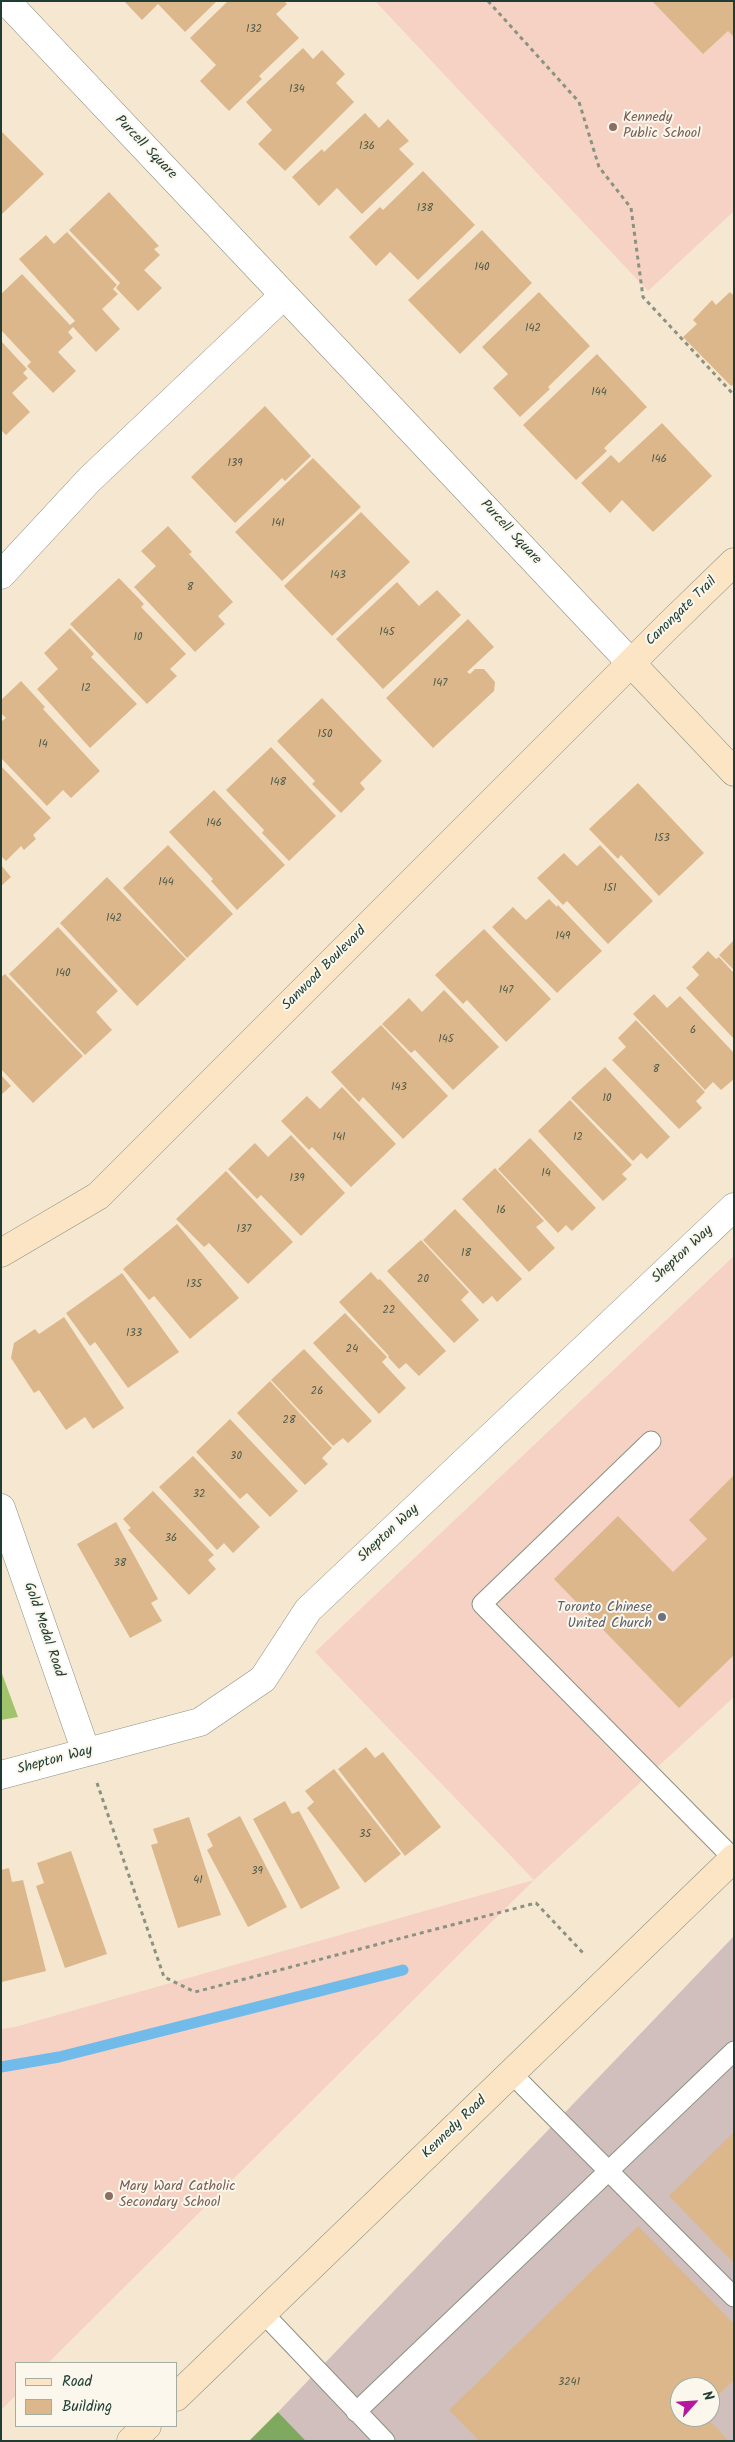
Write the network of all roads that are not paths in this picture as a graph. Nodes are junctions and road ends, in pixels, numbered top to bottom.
1 (6, 1) edge
2 (284, 295) junction
3 (734, 562) edge
4 (1, 575) edge
5 (631, 663) junction
6 (732, 766) edge
7 (734, 1207) edge
8 (1, 1252) edge
9 (651, 1441) dead end
10 (1, 1508) edge
11 (86, 1752) junction
12 (1, 1775) edge
13 (734, 1859) edge
14 (734, 2051) edge
15 (511, 2073) junction
16 (608, 2171) junction
17 (734, 2297) edge
18 (263, 2314) junction
19 (178, 2395) edge
20 (356, 2412) junction
21 (146, 2427) edge
22 (131, 2441) edge
23 (385, 2441) edge

1 - 2 street, Purcell Square
2 - 4 street
2 - 5 street, Purcell Square
3 - 5 street, Canongate Trail
5 - 6 street, Purcell Square
5 - 8 street, Sanwood Boulevard
7 - 11 street, Shepton Way
9 - 13 lane
10 - 11 street, Gold Medal Road
11 - 12 street, Shepton Way
13 - 15 street, Kennedy Road
14 - 16 lane
15 - 16 lane
15 - 18 street, Kennedy Road
16 - 17 lane
16 - 20 lane
18 - 19 street, Kennedy Road
18 - 20 lane
20 - 23 lane
21 - 22 street

